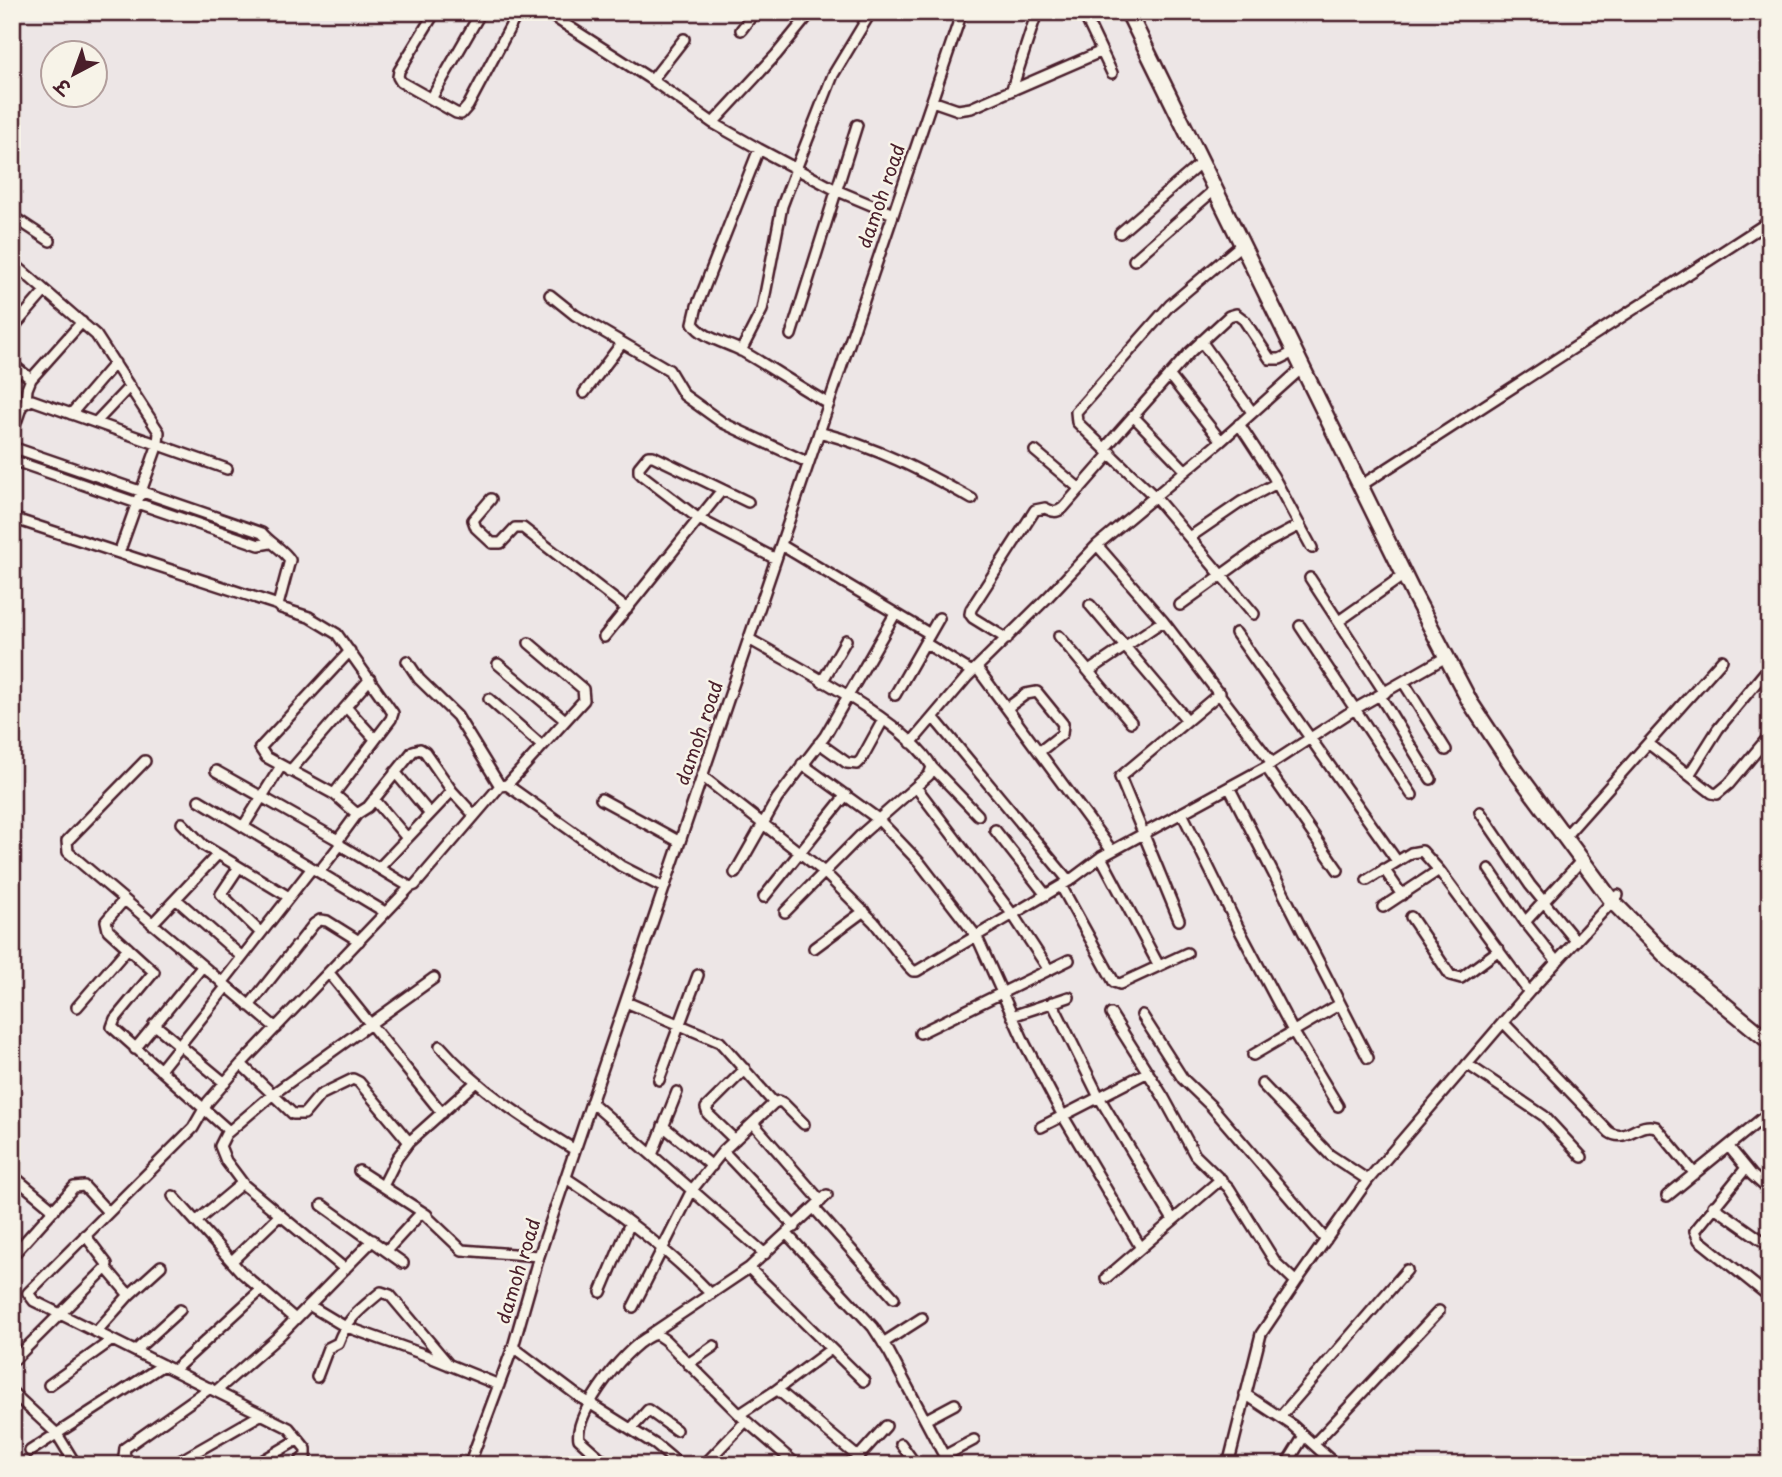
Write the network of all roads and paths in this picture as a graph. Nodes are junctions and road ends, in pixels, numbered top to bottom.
1 (435, 12) edge
2 (481, 12) edge
3 (518, 12) edge
4 (545, 12) edge
5 (755, 12) edge
6 (811, 12) edge
7 (871, 12) edge
8 (962, 12) edge
9 (1037, 12) edge
10 (1083, 12) edge
11 (1128, 12) edge
12 (1137, 12) edge
13 (741, 30) dead end
14 (684, 39) dead end
15 (1100, 52) junction
16 (1112, 73) dead end
17 (652, 80) junction
18 (1012, 89) junction
19 (431, 99) junction
20 (932, 101) junction
21 (713, 122) junction
22 (857, 125) dead end
23 (759, 149) junction
24 (1200, 163) junction
25 (796, 169) junction
26 (1214, 190) junction
27 (838, 191) junction
28 (893, 214) junction
29 (12, 216) edge
30 (1770, 221) edge
31 (1120, 233) dead end
32 (50, 241) dead end
33 (1241, 245) junction
34 (1134, 260) dead end
35 (14, 268) edge
36 (46, 291) junction
37 (550, 295) dead end
38 (82, 323) junction
39 (12, 329) edge
40 (791, 335) dead end
41 (1201, 341) junction
42 (622, 342) junction
43 (741, 351) junction
44 (1294, 352) junction
45 (115, 363) junction
46 (12, 364) edge
47 (1302, 368) junction
48 (1170, 376) junction
49 (30, 379) junction
50 (130, 386) junction
51 (584, 393) dead end
52 (26, 401) junction
53 (829, 404) junction
54 (1252, 412) junction
55 (71, 414) junction
56 (1134, 417) junction
57 (96, 422) junction
58 (1239, 424) junction
59 (819, 432) junction
60 (12, 434) edge
61 (1221, 441) junction
62 (158, 444) junction
63 (12, 447) edge
64 (1108, 450) junction
65 (1035, 451) dead end
66 (12, 460) edge
67 (807, 462) junction
68 (227, 469) dead end
69 (1185, 470) junction
70 (1368, 481) junction
71 (1277, 483) junction
72 (722, 489) junction
73 (1080, 489) junction
74 (142, 491) junction
75 (1154, 496) junction
76 (491, 499) dead end
77 (972, 499) dead end
78 (137, 502) junction
79 (748, 502) dead end
80 (12, 518) edge
81 (699, 519) junction
82 (1300, 525) junction
83 (1190, 537) junction
84 (270, 543) junction
85 (781, 545) junction
86 (1097, 545) junction
87 (1312, 548) dead end
88 (119, 552) junction
89 (776, 559) junction
90 (1222, 575) junction
91 (1404, 575) junction
92 (1310, 578) dead end
93 (278, 605) junction
94 (1090, 605) dead end
95 (1180, 605) dead end
96 (626, 609) junction
97 (895, 614) junction
98 (1254, 614) dead end
99 (939, 618) dead end
100 (1163, 621) junction
101 (1339, 621) junction
102 (1300, 626) dead end
103 (1236, 633) dead end
104 (1059, 636) dead end
105 (604, 637) dead end
106 (749, 639) junction
107 (927, 639) junction
108 (1007, 639) junction
109 (846, 640) dead end
110 (529, 643) dead end
111 (1125, 646) junction
112 (350, 651) junction
113 (1446, 657) junction
114 (1722, 660) dead end
115 (407, 661) dead end
116 (498, 664) dead end
117 (1770, 666) edge
118 (975, 670) junction
119 (1089, 671) junction
120 (370, 680) junction
121 (822, 682) junction
122 (1404, 683) junction
123 (1220, 693) junction
124 (1382, 694) junction
125 (895, 695) dead end
126 (848, 698) junction
127 (489, 699) dead end
128 (346, 707) junction
129 (1007, 708) junction
130 (1355, 709) junction
131 (933, 717) junction
132 (565, 720) junction
133 (883, 720) junction
134 (1186, 720) junction
135 (1131, 722) dead end
136 (1770, 735) edge
137 (375, 739) junction
138 (1310, 739) junction
139 (820, 743) junction
140 (911, 743) junction
141 (1649, 744) junction
142 (542, 746) junction
143 (1446, 750) dead end
144 (1039, 752) junction
145 (145, 761) dead end
146 (802, 764) junction
147 (1269, 765) junction
148 (281, 766) junction
149 (932, 767) junction
150 (216, 771) dead end
151 (290, 771) junction
152 (395, 772) junction
153 (1689, 775) junction
154 (702, 776) junction
155 (1431, 779) dead end
156 (503, 786) junction
157 (916, 787) junction
158 (1229, 787) junction
159 (452, 791) junction
160 (334, 794) junction
161 (846, 795) junction
162 (1412, 795) dead end
163 (261, 797) junction
164 (374, 799) junction
165 (601, 799) dead end
166 (198, 800) dead end
167 (1480, 812) dead end
168 (1182, 813) junction
169 (357, 814) junction
170 (430, 814) junction
171 (474, 815) junction
172 (978, 815) dead end
173 (878, 819) junction
174 (182, 823) dead end
175 (763, 824) junction
176 (243, 827) junction
177 (995, 830) dead end
178 (1569, 832) junction
179 (1143, 834) junction
180 (407, 838) junction
181 (339, 842) junction
182 (680, 842) junction
183 (1112, 851) junction
184 (800, 853) junction
185 (218, 854) junction
186 (1101, 857) junction
187 (1397, 861) junction
188 (1581, 862) junction
189 (239, 867) junction
190 (379, 869) junction
191 (1384, 869) junction
192 (1489, 869) dead end
193 (315, 870) junction
194 (1338, 870) dead end
195 (1439, 870) junction
196 (823, 871) junction
197 (735, 873) dead end
198 (1367, 880) dead end
199 (1065, 883) junction
200 (410, 887) junction
201 (664, 888) junction
202 (1046, 895) junction
203 (1402, 895) junction
204 (289, 897) junction
205 (764, 897) dead end
206 (1615, 898) junction
207 (176, 899) junction
208 (124, 900) junction
209 (1543, 902) junction
210 (1383, 907) dead end
211 (864, 911) junction
212 (386, 912) junction
213 (785, 912) dead end
214 (1013, 915) junction
215 (1411, 917) dead end
216 (1179, 920) dead end
217 (1525, 922) junction
218 (152, 924) junction
219 (261, 933) junction
220 (977, 937) junction
221 (359, 941) junction
222 (1576, 941) junction
223 (128, 948) junction
224 (814, 948) dead end
225 (1499, 950) junction
226 (1188, 953) dead end
227 (242, 957) junction
228 (1069, 960) dead end
229 (1557, 962) junction
230 (1159, 966) junction
231 (202, 967) junction
232 (1049, 970) junction
233 (330, 974) junction
234 (698, 975) dead end
235 (434, 978) dead end
236 (224, 985) junction
237 (1529, 992) junction
238 (1002, 994) junction
239 (1069, 997) dead end
240 (626, 1002) junction
241 (1052, 1002) junction
242 (1340, 1004) junction
243 (249, 1006) junction
244 (77, 1007) dead end
245 (1111, 1014) dead end
246 (1142, 1015) dead end
247 (1012, 1016) junction
248 (1503, 1022) junction
249 (154, 1024) junction
250 (679, 1024) junction
251 (372, 1025) junction
252 (276, 1028) junction
253 (1293, 1031) junction
254 (1770, 1031) edge
255 (920, 1033) dead end
256 (1770, 1042) edge
257 (180, 1045) junction
258 (440, 1046) dead end
259 (135, 1049) junction
260 (1253, 1055) dead end
261 (1368, 1058) dead end
262 (241, 1064) junction
263 (1467, 1064) junction
264 (745, 1069) junction
265 (160, 1070) junction
266 (1147, 1072) junction
267 (659, 1080) dead end
268 (476, 1082) junction
269 (225, 1083) junction
270 (1262, 1084) dead end
271 (677, 1092) dead end
272 (273, 1094) junction
273 (1099, 1097) junction
274 (592, 1102) junction
275 (774, 1102) junction
276 (1338, 1106) dead end
277 (204, 1108) junction
278 (1770, 1112) edge
279 (442, 1113) junction
280 (1063, 1116) junction
281 (752, 1123) junction
282 (804, 1124) dead end
283 (663, 1126) junction
284 (1041, 1127) dead end
285 (229, 1131) junction
286 (734, 1140) junction
287 (409, 1142) junction
288 (1728, 1147) junction
289 (575, 1150) junction
290 (723, 1151) junction
291 (652, 1154) junction
292 (1582, 1157) dead end
293 (712, 1166) junction
294 (1746, 1168) junction
295 (359, 1171) dead end
296 (1695, 1174) junction
297 (566, 1178) junction
298 (1221, 1180) junction
299 (1368, 1180) junction
300 (14, 1181) edge
301 (244, 1185) junction
302 (383, 1186) junction
303 (692, 1190) junction
304 (1770, 1191) edge
305 (173, 1196) dead end
306 (1667, 1196) dead end
307 (821, 1201) junction
308 (323, 1205) dead end
309 (1713, 1206) junction
310 (54, 1210) junction
311 (107, 1212) junction
312 (422, 1212) junction
313 (279, 1216) junction
314 (1174, 1220) junction
315 (197, 1222) junction
316 (630, 1223) junction
317 (440, 1224) dead end
318 (791, 1231) junction
319 (85, 1235) junction
320 (373, 1240) junction
321 (1326, 1240) junction
322 (1770, 1246) edge
323 (1141, 1248) junction
324 (663, 1249) junction
325 (387, 1250) junction
326 (765, 1254) junction
327 (12, 1256) edge
328 (539, 1256) junction
329 (232, 1261) junction
330 (403, 1263) dead end
331 (161, 1266) dead end
332 (106, 1268) junction
333 (749, 1268) junction
334 (345, 1269) junction
335 (1407, 1270) dead end
336 (1105, 1278) dead end
337 (1296, 1282) junction
338 (261, 1290) junction
339 (601, 1292) dead end
340 (710, 1294) junction
341 (129, 1295) junction
342 (1770, 1297) edge
343 (894, 1298) dead end
344 (309, 1305) junction
345 (633, 1307) dead end
346 (180, 1310) dead end
347 (1439, 1311) dead end
348 (62, 1314) junction
349 (922, 1318) dead end
350 (295, 1319) junction
351 (344, 1326) junction
352 (96, 1332) junction
353 (651, 1334) junction
354 (112, 1339) junction
355 (883, 1343) junction
356 (714, 1346) dead end
357 (513, 1347) junction
358 (831, 1349) junction
359 (135, 1351) junction
360 (12, 1362) edge
361 (688, 1364) junction
362 (163, 1365) junction
363 (449, 1365) junction
364 (174, 1370) junction
365 (317, 1377) dead end
366 (864, 1381) dead end
367 (49, 1385) dead end
368 (499, 1385) junction
369 (213, 1389) junction
370 (775, 1391) junction
371 (12, 1392) edge
372 (1245, 1394) junction
373 (588, 1403) junction
374 (955, 1404) dead end
375 (262, 1414) junction
376 (743, 1417) junction
377 (1280, 1417) junction
378 (925, 1420) junction
379 (886, 1426) dead end
380 (631, 1429) junction
381 (676, 1430) dead end
382 (57, 1434) junction
383 (1304, 1436) junction
384 (299, 1439) junction
385 (974, 1440) dead end
386 (901, 1444) dead end
387 (1314, 1444) junction
388 (30, 1451) dead end
389 (596, 1454) junction
390 (858, 1457) junction
391 (946, 1460) edge
392 (76, 1465) edge
393 (133, 1465) edge
394 (173, 1465) edge
395 (255, 1465) edge
396 (297, 1465) edge
397 (469, 1465) edge
398 (589, 1465) edge
399 (608, 1465) edge
400 (680, 1465) edge
401 (705, 1465) edge
402 (797, 1465) edge
403 (851, 1465) edge
404 (916, 1465) edge
405 (1228, 1465) edge
406 (1286, 1465) edge
407 (1336, 1465) edge

1 - 19 street
2 - 19 street
3 - 19 street
4 - 17 street
5 - 13 street
6 - 21 street
7 - 25 street
8 - 20 street, damoh road
9 - 18 street
10 - 15 street
11 - 24 main road
12 - 70 main road
14 - 17 street
15 - 16 street
15 - 18 street
17 - 21 street
18 - 20 street
20 - 28 street, damoh road
21 - 23 street
22 - 27 street
23 - 25 street
23 - 43 street
24 - 26 main road
24 - 31 street
25 - 27 street
25 - 43 street
26 - 33 main road
26 - 34 street
27 - 28 street
27 - 40 street
28 - 53 street, damoh road
29 - 32 street
30 - 70 street
33 - 44 main road
33 - 64 street
35 - 36 street
36 - 38 street
36 - 39 street
37 - 42 street
38 - 45 street
38 - 49 street
41 - 44 street
41 - 48 street
41 - 54 street
42 - 51 street
42 - 67 street
43 - 53 street
44 - 47 main road
45 - 50 street
45 - 55 street
46 - 49 street
47 - 54 street
47 - 91 main road
48 - 56 street
48 - 61 street
49 - 52 street
50 - 57 street
50 - 62 street
52 - 55 street
52 - 60 street
53 - 59 street, damoh road
54 - 58 street
55 - 57 street
56 - 64 street
56 - 69 street
57 - 62 street
58 - 61 street
58 - 71 street
59 - 67 street, damoh road
59 - 77 street
61 - 69 street
62 - 68 street
62 - 74 street
63 - 74 street
64 - 73 street
64 - 75 street
65 - 73 street
66 - 78 street
67 - 85 street, damoh road
69 - 75 street
70 - 178 main road
71 - 82 street
71 - 83 street
72 - 79 street
72 - 81 street
72 - 81 street
73 - 108 street
74 - 78 street
74 - 84 street
75 - 83 street
75 - 86 street
76 - 96 street
78 - 84 street
78 - 88 street
80 - 88 street
81 - 89 street
81 - 96 street
82 - 87 street
82 - 90 street
83 - 90 street
84 - 93 street
85 - 89 street, damoh road
85 - 97 street
86 - 100 street
86 - 108 street
88 - 93 street
89 - 106 street, damoh road
90 - 95 street
90 - 98 street
91 - 101 street
91 - 113 main road
92 - 101 street
93 - 112 street
94 - 111 street
96 - 105 street
97 - 107 street
97 - 126 street
99 - 107 street
100 - 111 street
100 - 123 street
101 - 124 street
102 - 130 street
103 - 138 street
104 - 119 street
106 - 121 street
106 - 154 street, damoh road
107 - 118 street
107 - 125 street
108 - 118 street
109 - 121 street
110 - 132 street
111 - 119 street
111 - 134 street
112 - 120 street
112 - 148 street
113 - 122 street
113 - 188 main road
114 - 141 street
115 - 156 street
116 - 132 street
117 - 153 street
118 - 129 street
118 - 131 street
119 - 135 street
120 - 128 street
120 - 137 street
121 - 126 street
122 - 124 street
122 - 143 street
123 - 134 street
123 - 147 street
124 - 130 street
124 - 155 street
126 - 133 street
126 - 139 street
127 - 142 street
128 - 137 street
128 - 151 street
129 - 144 street
129 - 144 street
130 - 138 street
130 - 162 street
131 - 140 street
131 - 199 street
132 - 142 street
133 - 139 street
133 - 140 street
134 - 179 street
136 - 153 street
137 - 160 street
138 - 147 street
138 - 187 street
139 - 146 street
140 - 149 street
141 - 153 street
141 - 178 street
142 - 156 street
144 - 183 street
145 - 208 street
146 - 161 street
146 - 175 street
147 - 158 street
147 - 194 street
148 - 151 street
148 - 163 street
149 - 157 street
149 - 172 street
150 - 163 street
151 - 160 street
152 - 159 street
152 - 164 street
152 - 170 street
154 - 175 street
154 - 182 street, damoh road
156 - 171 street
156 - 201 street
157 - 173 street
157 - 214 street
158 - 168 street
158 - 242 street
159 - 170 street
159 - 171 street
160 - 169 street
161 - 173 street
161 - 184 street
163 - 176 street
163 - 181 street
164 - 169 street
164 - 180 street
165 - 182 street
166 - 176 street
167 - 209 street
168 - 179 street
168 - 253 street
169 - 181 street
170 - 180 street
171 - 200 street
173 - 196 street
173 - 220 street
174 - 185 street
175 - 184 street
175 - 197 street
176 - 193 street
177 - 202 street
178 - 206 main road
179 - 183 street
179 - 216 street
180 - 190 street
181 - 190 street
181 - 193 street
182 - 201 street, damoh road
183 - 186 street
184 - 196 street
184 - 205 street
185 - 189 street
185 - 207 street
186 - 199 street
186 - 230 street
187 - 191 street
187 - 195 street
188 - 206 main road
188 - 209 street
189 - 204 street
189 - 219 street
190 - 200 street
191 - 198 street
191 - 203 street
192 - 217 street
193 - 204 street
193 - 212 street
195 - 203 street
195 - 225 street
196 - 211 street
196 - 213 street
199 - 202 street
199 - 230 street
200 - 212 street
201 - 240 street, damoh road
202 - 214 street
203 - 210 street
204 - 219 street
206 - 222 street
206 - 254 main road
206 - 256 main road
207 - 218 street
207 - 227 street
208 - 218 street
208 - 223 street
209 - 217 street
209 - 222 street
211 - 220 street
211 - 224 street
212 - 221 street
214 - 220 street
214 - 232 street
215 - 225 street
217 - 229 street
218 - 231 street
219 - 227 street
220 - 238 street
221 - 233 street
221 - 243 street
222 - 229 street
223 - 244 street
223 - 259 street
225 - 237 street
226 - 230 street
227 - 236 street
228 - 232 street
229 - 237 street
231 - 236 street
231 - 249 street
232 - 238 street
233 - 251 street
233 - 252 street
234 - 250 street
235 - 251 street
236 - 243 street
236 - 257 street
237 - 248 street
238 - 247 street
238 - 255 street
239 - 241 street
240 - 250 street
240 - 274 street, damoh road
241 - 247 street
241 - 273 street
242 - 253 street
242 - 261 street
243 - 252 street
245 - 266 street
246 - 321 street
247 - 280 street
248 - 263 street
248 - 296 street
249 - 257 street
249 - 259 street
250 - 264 street
250 - 267 street
251 - 272 street
251 - 279 street
252 - 262 street
253 - 260 street
253 - 276 street
257 - 265 street
257 - 269 street
258 - 268 street
259 - 265 street
262 - 269 street
262 - 272 street
263 - 292 street
263 - 299 street
264 - 275 street
264 - 286 street
265 - 277 street
266 - 273 street
266 - 298 street
268 - 279 street
268 - 289 street
269 - 277 street
270 - 299 street
271 - 283 street
272 - 285 street
272 - 287 street
273 - 280 street
273 - 314 street
274 - 289 street, damoh road
274 - 291 street
275 - 281 street
275 - 282 street
277 - 285 street
277 - 311 street
278 - 288 street
279 - 287 street
280 - 284 street
280 - 323 street
281 - 286 street
281 - 307 street
283 - 291 street
283 - 293 street
285 - 301 street
286 - 290 street
287 - 302 street
288 - 294 street
288 - 296 street
289 - 297 street, damoh road
290 - 293 street
290 - 318 street
291 - 303 street
293 - 303 street
294 - 304 street
294 - 309 street
295 - 302 street
296 - 306 street
297 - 316 street
297 - 328 street, damoh road
298 - 314 street
298 - 337 street
299 - 321 street
300 - 310 street
301 - 313 street
301 - 315 street
302 - 312 street
303 - 324 street
303 - 326 street
305 - 315 street
307 - 318 street
307 - 343 street
308 - 320 street
309 - 322 street
309 - 342 street
310 - 311 street
310 - 327 street
311 - 319 street
312 - 317 street
312 - 325 street
312 - 328 street
313 - 329 street
313 - 334 street
314 - 323 street
315 - 329 street
316 - 324 street
316 - 339 street
318 - 326 street
318 - 355 street
319 - 332 street
319 - 348 street
320 - 325 street
320 - 334 street
321 - 337 street
323 - 336 street
324 - 340 street
324 - 345 street
325 - 330 street
326 - 333 street
328 - 357 street, damoh road
329 - 338 street
331 - 341 street
332 - 341 street
332 - 348 street
333 - 340 street
333 - 358 street
334 - 344 street
335 - 377 street
337 - 372 street
338 - 350 street
338 - 364 street
340 - 353 street
341 - 352 street
344 - 350 street
344 - 351 street
346 - 359 street
347 - 387 street
348 - 352 street
348 - 360 street
349 - 355 street
350 - 369 street
351 - 363 street
351 - 363 street
351 - 365 street
352 - 354 street
353 - 361 street
353 - 373 street
354 - 359 street
354 - 367 street
355 - 378 street
356 - 361 street
357 - 368 street, damoh road
357 - 373 street
358 - 366 street
358 - 370 street
359 - 362 street
361 - 376 street
362 - 364 street
362 - 382 street
363 - 368 street
364 - 369 street
368 - 397 street, damoh road
369 - 375 street
369 - 393 street
370 - 376 street
370 - 390 street
371 - 382 street
372 - 377 street
372 - 405 street
373 - 380 street
373 - 389 street
374 - 378 street
375 - 384 street
375 - 394 street
376 - 401 street
376 - 402 street
377 - 383 street
378 - 391 street
379 - 390 street
380 - 381 street
380 - 400 street
382 - 388 street
382 - 392 street
383 - 387 street
383 - 406 street
384 - 395 street
384 - 396 street
385 - 391 street
386 - 404 street
387 - 407 street
389 - 398 street
389 - 399 street
390 - 403 street

